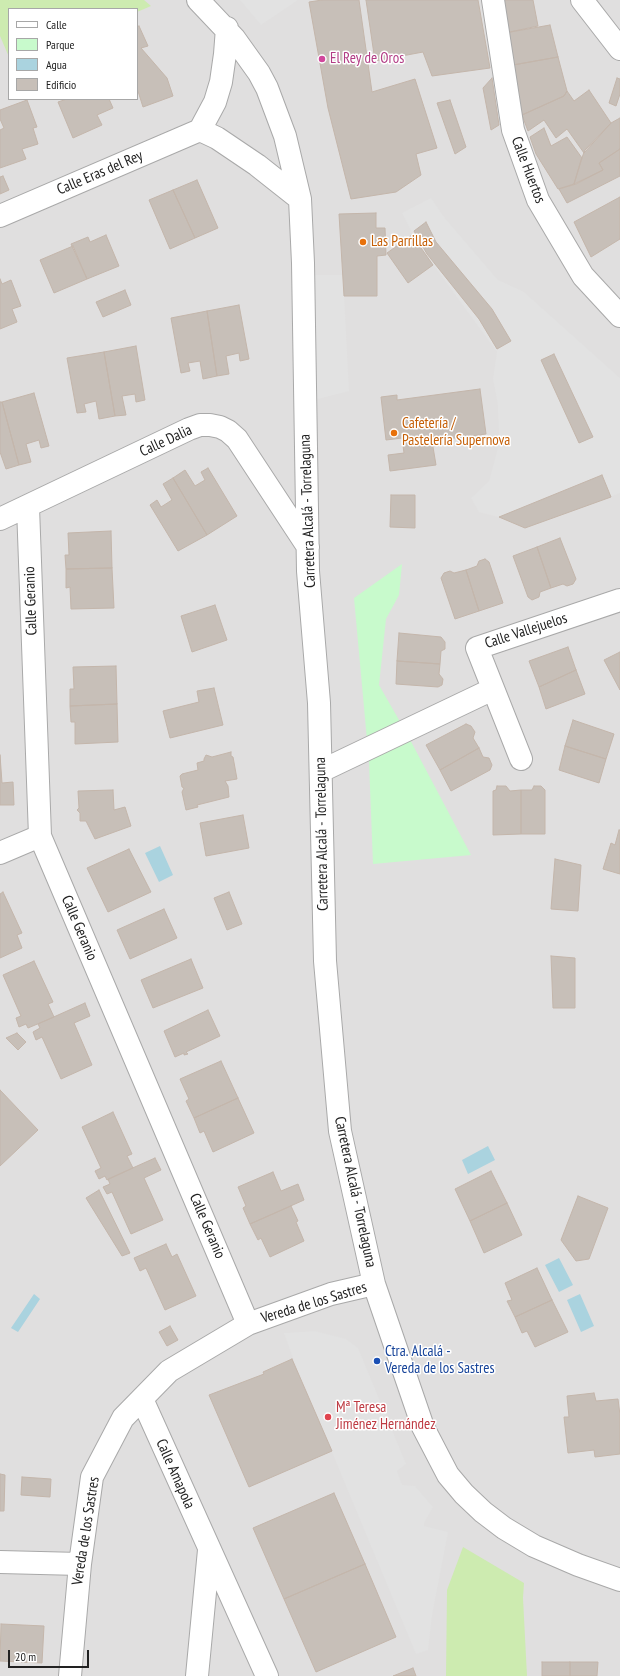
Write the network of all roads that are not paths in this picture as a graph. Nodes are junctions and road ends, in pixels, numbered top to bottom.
1 (198, 0) edge
2 (493, 0) edge
3 (582, 0) edge
4 (226, 28) junction
5 (620, 48) edge
6 (200, 130) junction
7 (300, 199) junction
8 (0, 216) edge
9 (620, 316) edge
10 (28, 507) junction
11 (0, 520) edge
12 (308, 547) junction
13 (620, 600) edge
14 (494, 689) junction
15 (521, 758) dead end
16 (321, 771) junction
17 (40, 836) junction
18 (0, 853) edge
19 (374, 1284) junction
20 (248, 1324) junction
21 (142, 1399) junction
22 (209, 1549) junction
23 (0, 1562) edge
24 (80, 1564) junction
25 (620, 1580) edge
26 (70, 1676) edge
27 (197, 1676) edge
28 (267, 1676) edge

1 - 4 street, Carretera Alcalá - Torrelaguna
2 - 9 street, Calle Huertos
3 - 5 street
4 - 6 street
4 - 7 street, Carretera Alcalá - Torrelaguna
6 - 7 street
6 - 8 street, Calle Eras del Rey
7 - 12 street, Carretera Alcalá - Torrelaguna
10 - 11 street, Calle Dalia
10 - 12 street, Calle Dalia
10 - 17 street, Calle Geranio
12 - 16 street, Carretera Alcalá - Torrelaguna
13 - 14 street, Calle Vallejuelos
14 - 15 street, Calle Vallejuelos
14 - 16 street
16 - 19 street, Carretera Alcalá - Torrelaguna
17 - 18 street
17 - 20 street, Calle Geranio
19 - 20 street, Vereda de los Sastres
19 - 25 street, Carretera Alcalá - Torrelaguna
20 - 21 street, Vereda de los Sastres
21 - 22 street, Calle Amapola
21 - 24 street, Vereda de los Sastres
22 - 27 street, Calle Amapola
22 - 28 street, Calle Amapola
23 - 24 street
24 - 26 street, Vereda de los Sastres

